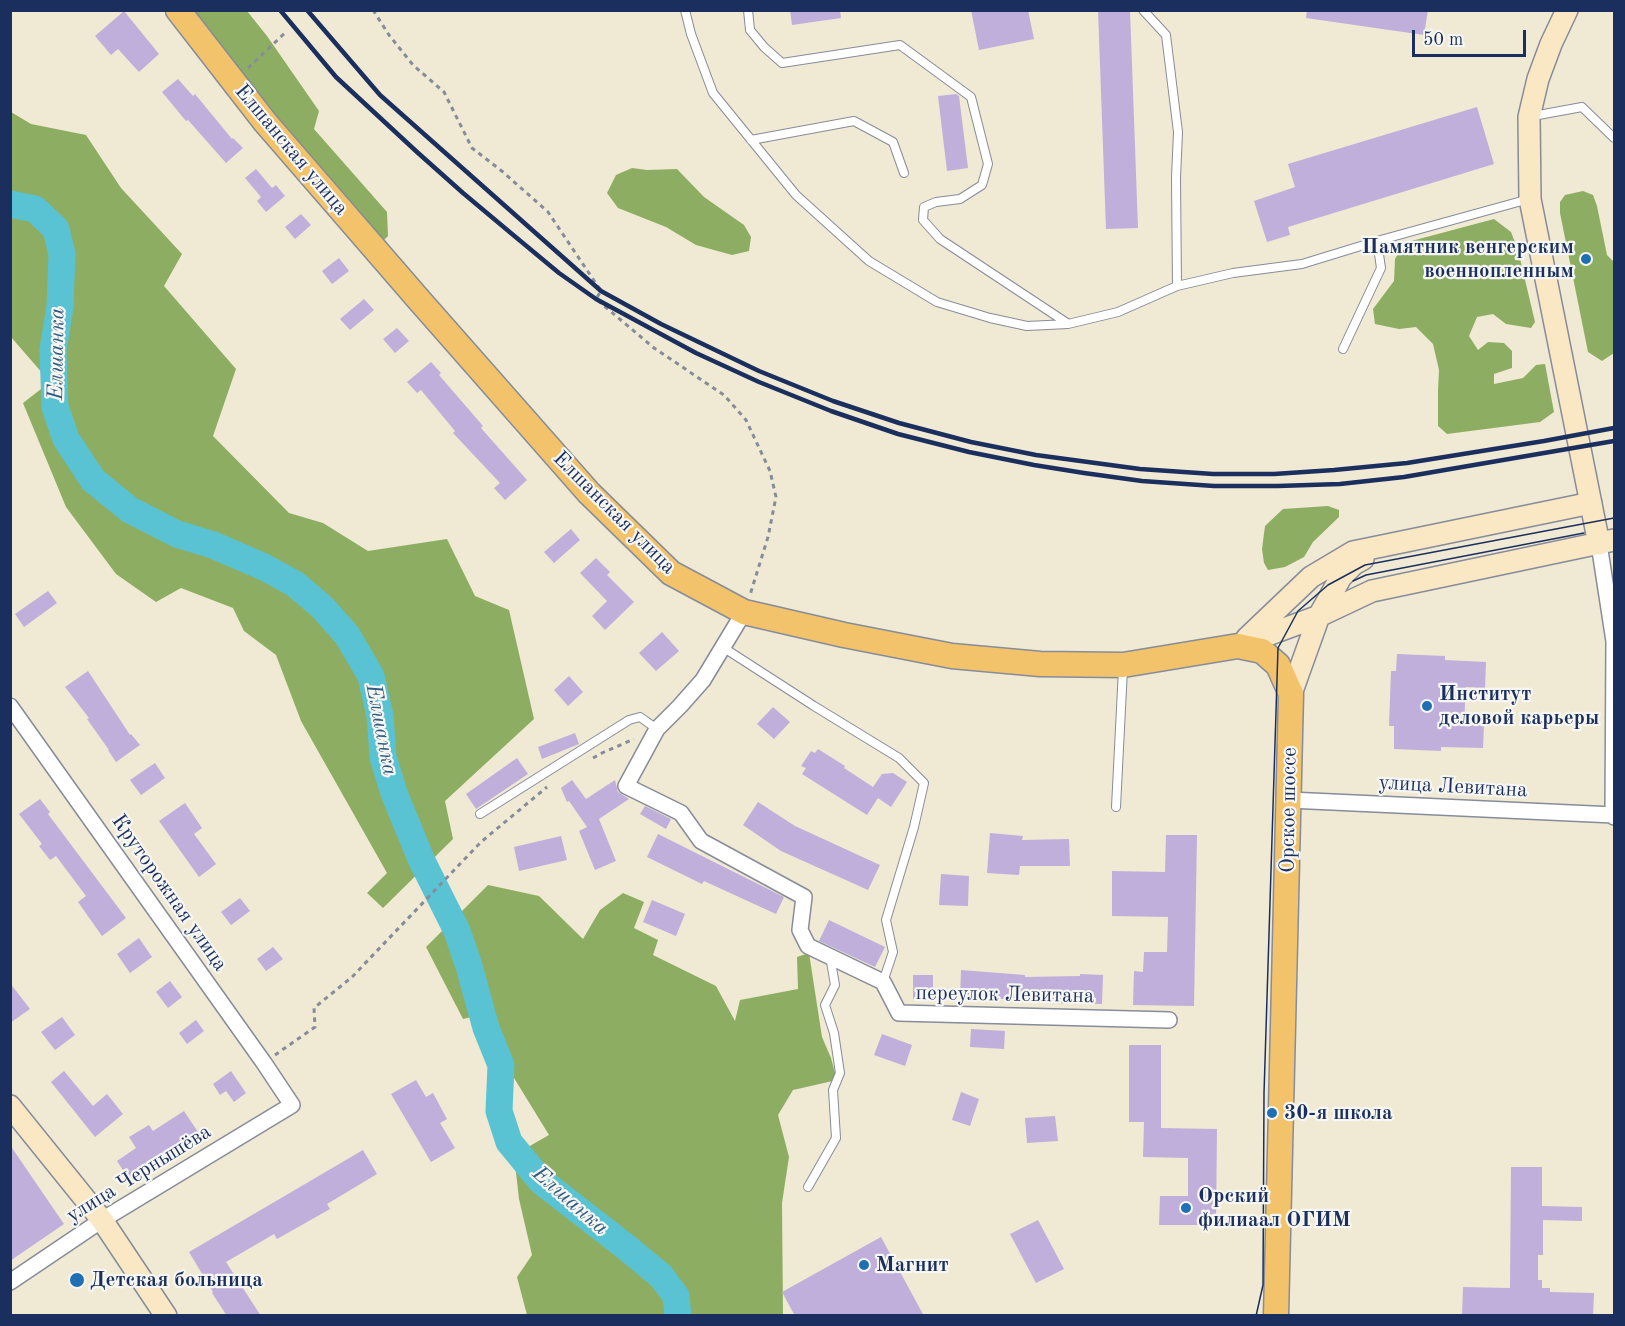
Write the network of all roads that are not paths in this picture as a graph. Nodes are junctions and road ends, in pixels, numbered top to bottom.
1 (178, 10) edge
2 (685, 10) edge
3 (748, 10) edge
4 (1143, 10) edge
5 (1567, 10) edge
6 (1529, 117) junction
7 (1614, 138) edge
8 (751, 140) junction
9 (904, 173) dead end
10 (1530, 199) junction
11 (1377, 242) junction
12 (1177, 285) junction
13 (1068, 324) junction
14 (1342, 349) dead end
15 (1591, 503) junction
16 (1606, 542) edge
17 (1384, 545) junction
18 (744, 612) junction
19 (1319, 616) junction
20 (1614, 641) edge
21 (1238, 646) junction
22 (724, 648) junction
23 (1123, 665) junction
24 (1291, 694) junction
25 (10, 706) edge
26 (657, 729) junction
27 (1289, 800) junction
28 (1116, 807) dead end
29 (480, 814) dead end
30 (1614, 816) edge
31 (830, 956) junction
32 (883, 981) junction
33 (1169, 1020) dead end
34 (292, 1105) joint
35 (10, 1106) edge
36 (808, 1187) dead end
37 (102, 1220) junction
38 (10, 1282) edge
39 (1275, 1315) edge
40 (166, 1316) edge

1 - 18 main road, Елшанская улица
2 - 8 lane
3 - 13 lane
4 - 12 lane
5 - 6 main road
6 - 7 lane
6 - 10 main road
8 - 9 lane
8 - 13 lane
10 - 11 lane
10 - 15 main road
11 - 12 lane
11 - 14 lane
12 - 13 lane
15 - 16 main road
15 - 17 main road
16 - 19 main road
16 - 20 street
17 - 19 main road, Орское шоссе
17 - 21 main road
18 - 22 street
18 - 23 main road, Елшанская улица
19 - 21 main road
19 - 24 main road, Орское шоссе
20 - 30 street
21 - 23 main road, Елшанская улица
21 - 24 main road
22 - 26 street
22 - 32 lane
23 - 28 lane
24 - 27 main road, Орское шоссе
25 - 34 street, Круторожная улица
26 - 29 lane
26 - 31 street
27 - 30 street, улица Левитана
27 - 39 main road, Орское шоссе
31 - 32 street
31 - 36 lane
32 - 33 street, переулок Левитана
34 - 37 street, улица Чернышёва
35 - 37 main road
37 - 38 street, улица Чернышёва
37 - 40 main road

